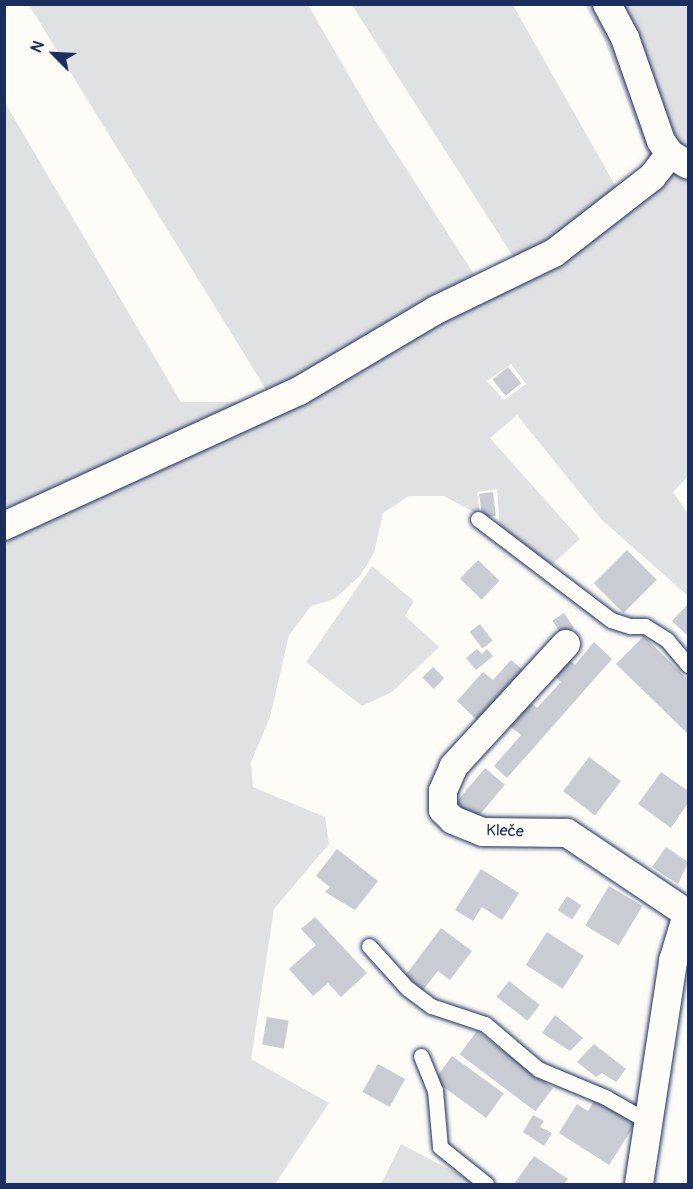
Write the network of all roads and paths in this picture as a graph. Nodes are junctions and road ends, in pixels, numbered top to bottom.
1 (607, 4) edge
2 (679, 160) edge
3 (478, 519) dead end
4 (4, 525) edge
5 (566, 644) dead end
6 (688, 664) edge
7 (687, 923) edge
8 (369, 946) dead end
9 (421, 1056) dead end
10 (649, 1122) junction
11 (486, 1185) edge
12 (639, 1185) edge

1 - 2 street
2 - 4 street
3 - 6 lane
5 - 7 street, Kleče
7 - 10 street, Kleče
8 - 10 lane
9 - 11 lane
10 - 12 street, Kleče

